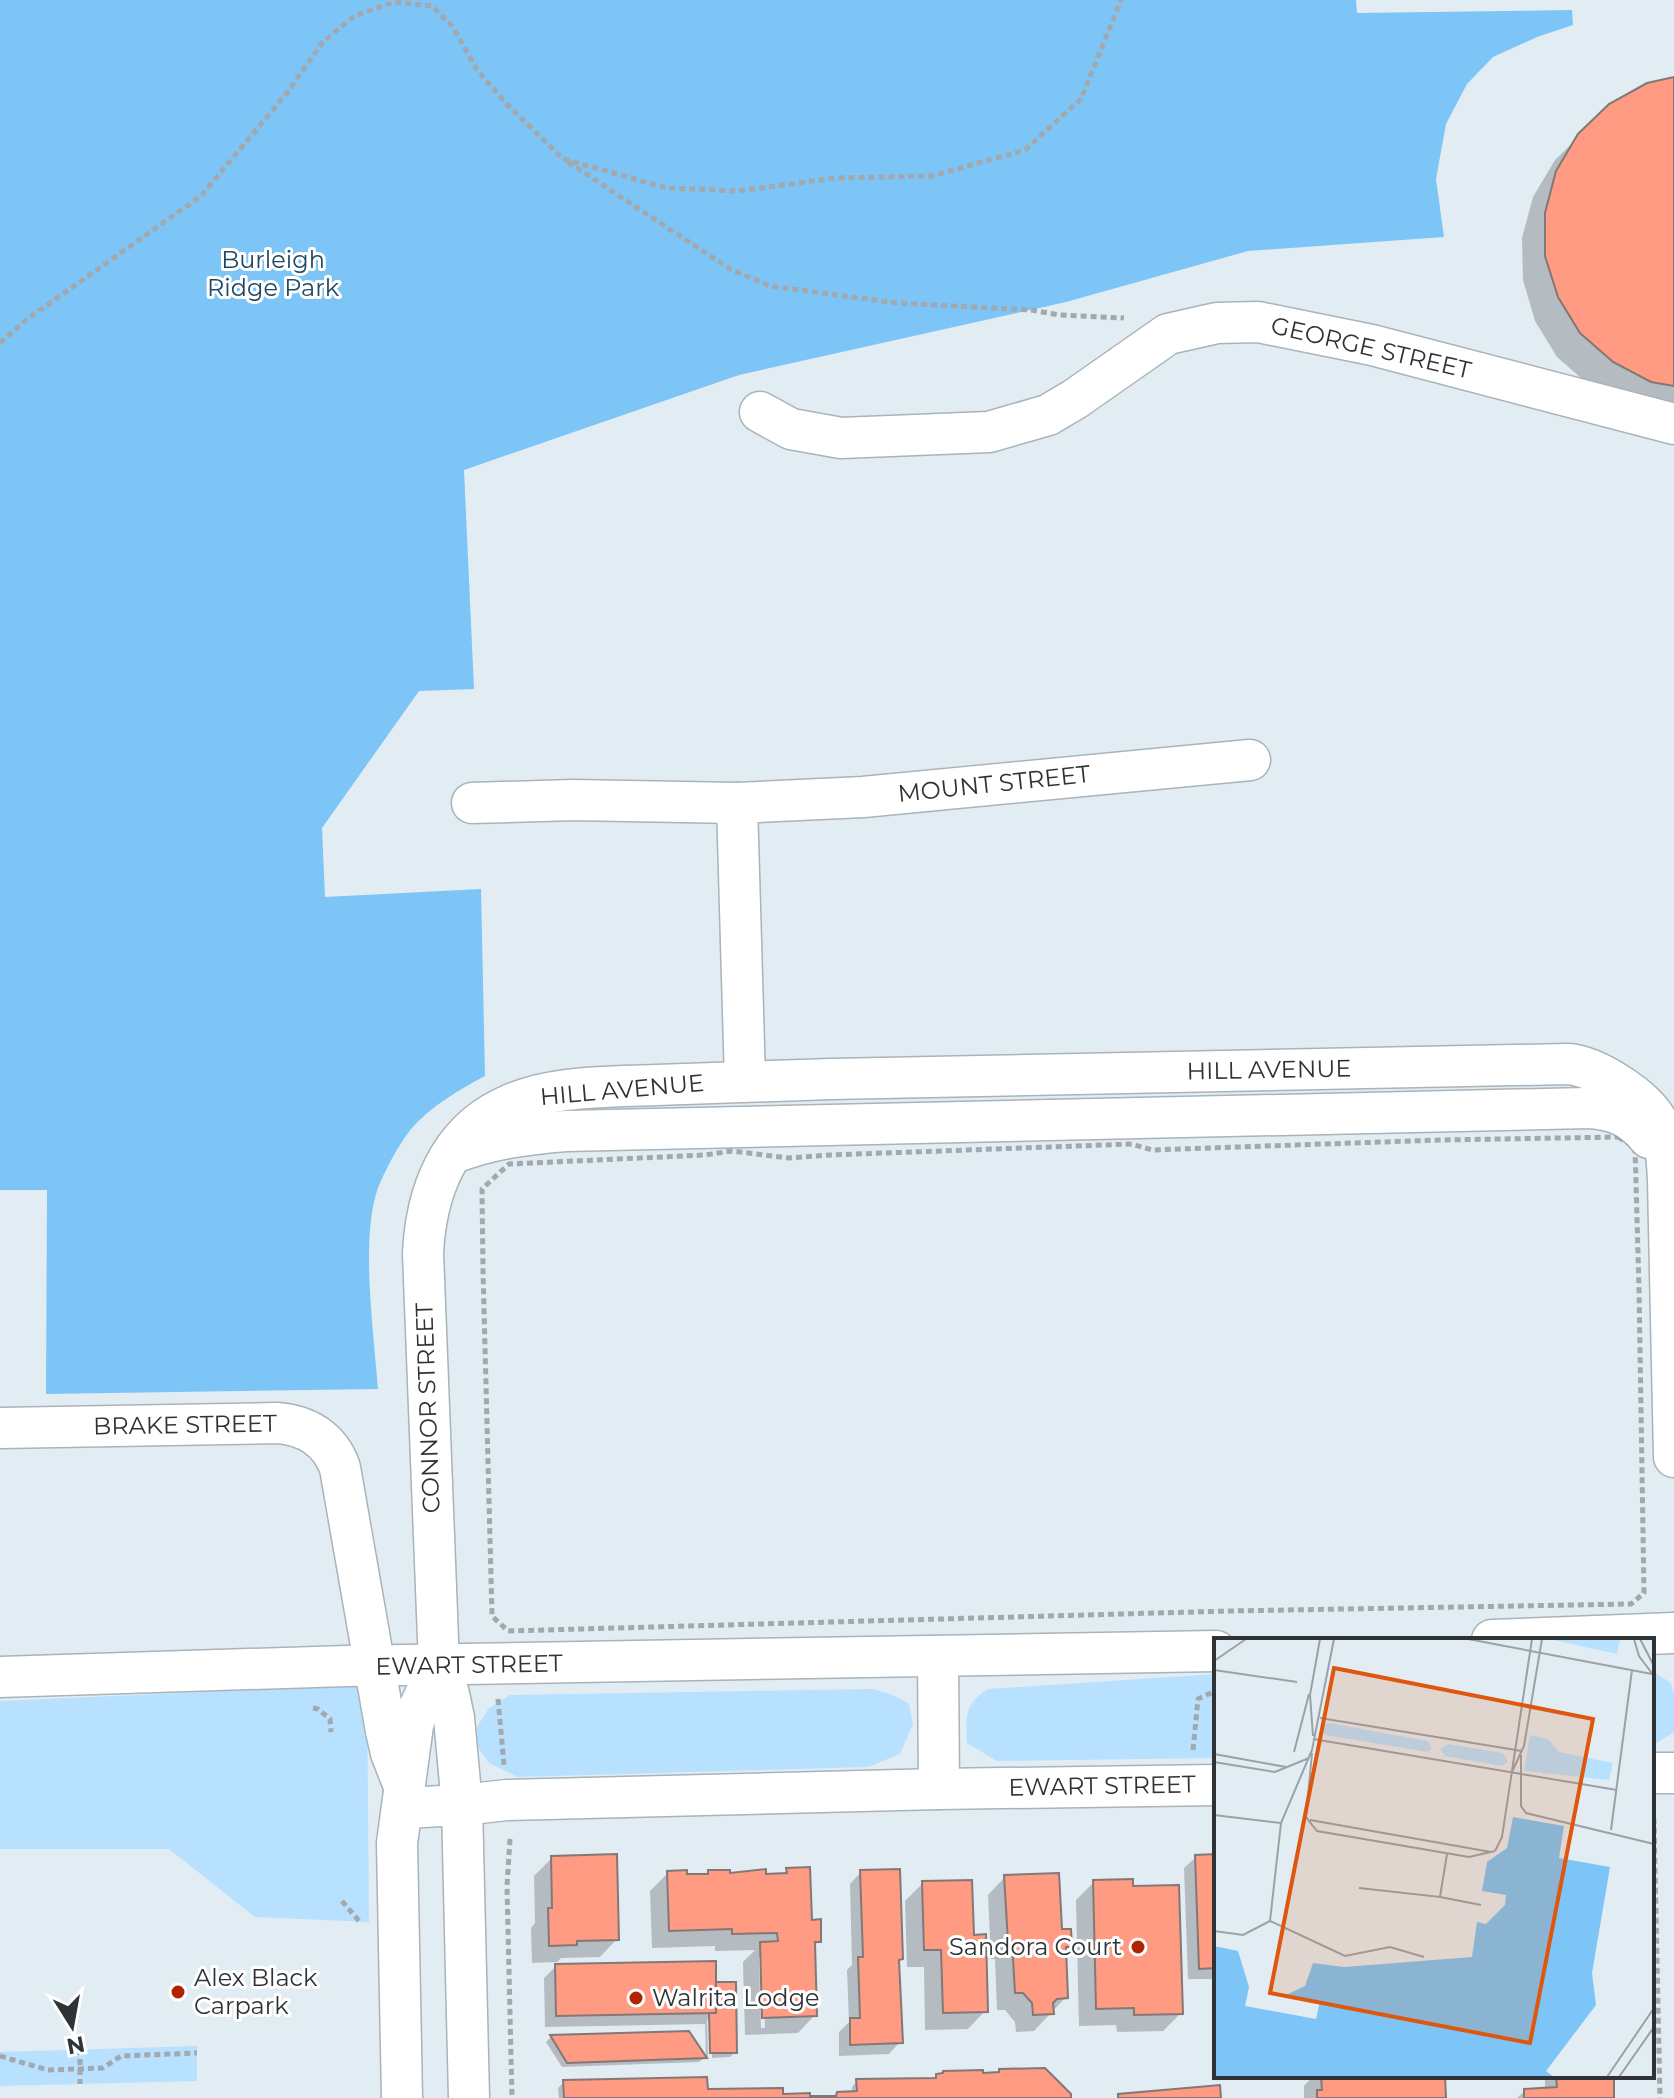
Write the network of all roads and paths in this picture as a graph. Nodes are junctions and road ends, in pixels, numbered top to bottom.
1 (1121, 0) edge
2 (563, 159) junction
3 (1138, 319) dead end
4 (0, 343) edge
5 (760, 412) dead end
6 (1674, 424) edge
7 (1250, 760) dead end
8 (472, 803) dead end
9 (737, 803) junction
10 (745, 1081) junction
11 (450, 1154) junction
12 (1668, 1180) junction
13 (0, 1428) edge
14 (1674, 1457) edge
15 (1631, 1604) joint
16 (1674, 1633) edge
17 (1544, 1638) edge
18 (1214, 1651) edge
19 (938, 1656) junction
20 (439, 1665) junction
21 (376, 1666) junction
22 (0, 1677) edge
23 (1214, 1692) edge
24 (498, 1698) dead end
25 (308, 1706) dead end
26 (331, 1732) dead end
27 (505, 1774) dead end
28 (1204, 1774) edge
29 (939, 1789) junction
30 (403, 1797) junction
31 (462, 1805) junction
32 (1654, 1820) edge
33 (510, 1836) dead end
34 (342, 1901) dead end
35 (363, 1924) dead end
36 (80, 2049) dead end
37 (197, 2053) dead end
38 (0, 2056) edge
39 (80, 2069) junction
40 (80, 2084) dead end
41 (402, 2098) edge
42 (469, 2098) edge
43 (512, 2098) edge
44 (1660, 2098) edge

1 - 2 path
2 - 3 path
2 - 4 path
5 - 6 street, GEORGE STREET
7 - 9 street, MOUNT STREET
8 - 9 street, MOUNT STREET
9 - 10 street
10 - 11 street, HILL AVENUE
10 - 12 street, HILL AVENUE
11 - 12 street, HILL AVENUE
11 - 20 street, CONNOR STREET
12 - 14 street, HILL AVENUE
13 - 21 street, BRAKE STREET
15 - 15 path
16 - 17 street
18 - 19 street, EWART STREET
19 - 20 street, EWART STREET
19 - 29 street
20 - 21 street, EWART STREET
20 - 30 street, CONNOR STREET
20 - 31 street, CONNOR STREET
21 - 22 street, EWART STREET
21 - 30 street, BRAKE STREET
23 - 28 path
24 - 27 path
25 - 26 path
28 - 29 street, EWART STREET
29 - 31 street, EWART STREET
30 - 31 street, EWART STREET
30 - 41 street, CONNOR STREET
31 - 42 street, CONNOR STREET
32 - 44 path
33 - 43 path
34 - 35 path
36 - 39 path
37 - 39 path
38 - 39 path
39 - 40 path

